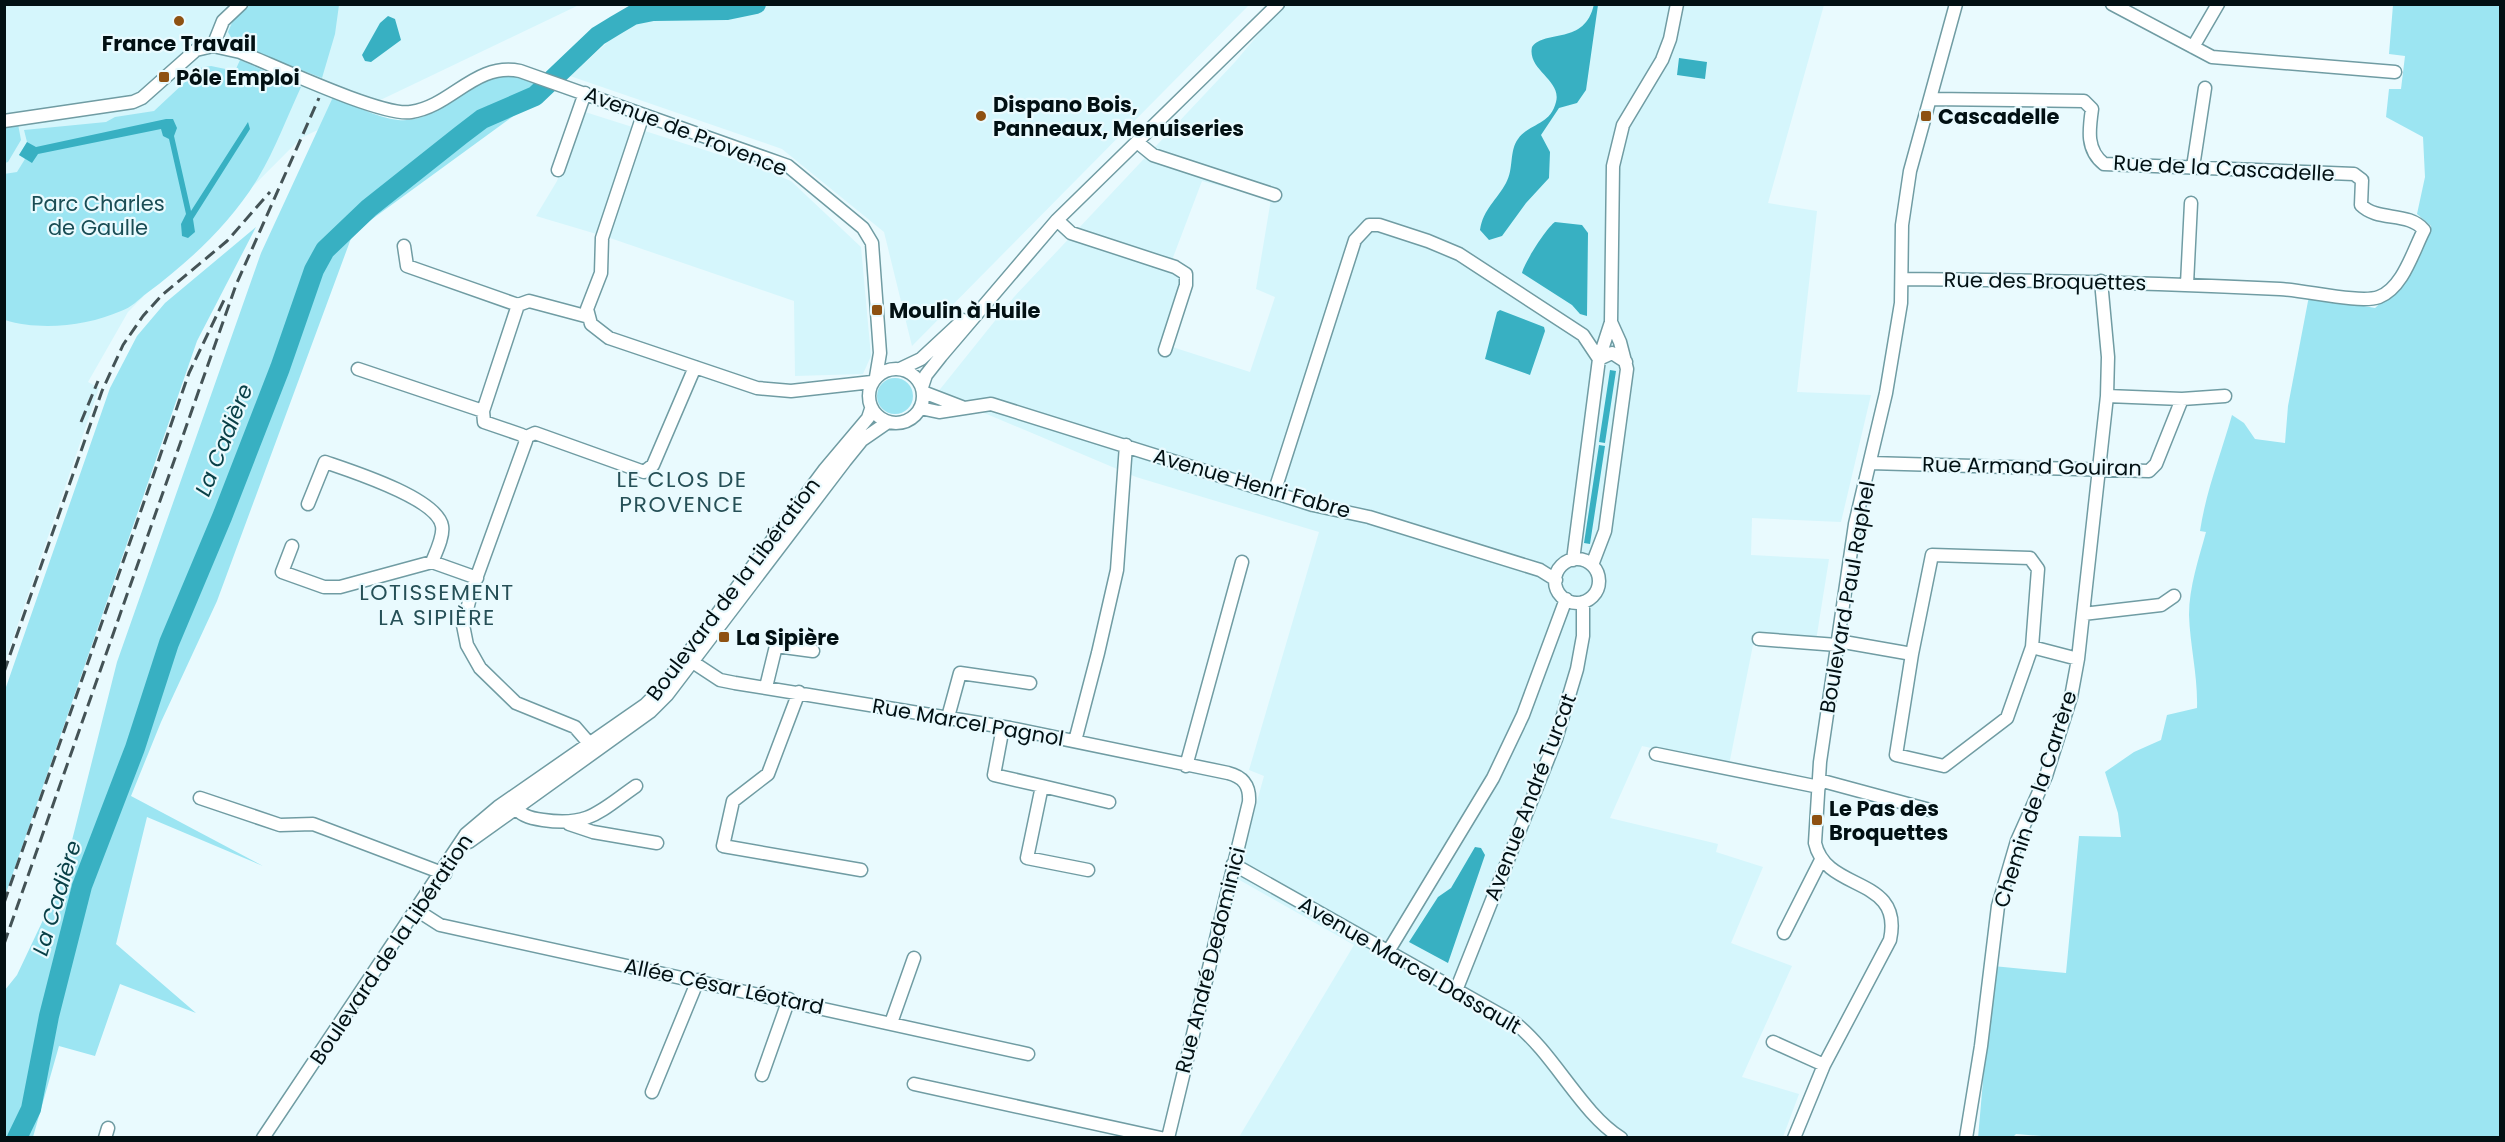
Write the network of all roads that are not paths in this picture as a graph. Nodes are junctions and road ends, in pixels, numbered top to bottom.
1 (241, 4) edge
2 (1278, 4) edge
3 (1677, 4) edge
4 (1956, 4) edge
5 (2112, 4) edge
6 (2218, 4) edge
7 (213, 46) junction
8 (2193, 47) junction
9 (2395, 72) dead end
10 (2205, 88) dead end
11 (585, 93) junction
12 (1930, 99) junction
13 (4, 113) edge
14 (643, 115) junction
15 (20, 117) junction
16 (4, 121) edge
17 (1137, 142) junction
18 (2193, 166) junction
19 (558, 170) dead end
20 (1275, 195) dead end
21 (2191, 203) dead end
22 (1057, 220) junction
23 (2424, 230) joint
24 (404, 246) dead end
25 (1903, 279) junction
26 (2101, 281) junction
27 (2187, 284) junction
28 (990, 298) junction
29 (518, 305) junction
30 (589, 317) junction
31 (1611, 322) junction
32 (1165, 350) dead end
33 (880, 353) junction
34 (1599, 359) junction
35 (1626, 362) junction
36 (695, 367) junction
37 (358, 369) dead end
38 (896, 369) junction
39 (872, 384) junction
40 (922, 390) junction
41 (2107, 396) junction
42 (2226, 396) dead end
43 (2182, 399) junction
44 (963, 407) junction
45 (920, 408) junction
46 (871, 409) junction
47 (483, 411) junction
48 (888, 422) junction
49 (524, 438) junction
50 (1126, 446) junction
51 (1870, 463) junction
52 (2099, 470) junction
53 (1274, 493) junction
54 (308, 504) dead end
55 (292, 546) dead end
56 (1573, 560) junction
57 (432, 562) junction
58 (1242, 562) dead end
59 (1592, 565) junction
60 (1561, 567) junction
61 (1540, 570) junction
62 (477, 578) junction
63 (1556, 580) junction
64 (2174, 596) dead end
65 (1566, 599) junction
66 (1583, 602) junction
67 (2083, 614) junction
68 (1760, 639) dead end
69 (1838, 643) junction
70 (2032, 647) junction
71 (813, 651) dead end
72 (1912, 654) junction
73 (688, 659) junction
74 (2078, 659) junction
75 (1030, 683) dead end
76 (766, 687) junction
77 (799, 692) junction
78 (948, 717) junction
79 (1003, 726) junction
80 (1075, 741) junction
81 (592, 747) junction
82 (1656, 754) dead end
83 (1186, 766) junction
84 (1245, 783) joint
85 (1819, 783) junction
86 (636, 786) dead end
87 (1041, 786) junction
88 (200, 798) dead end
89 (1109, 802) dead end
90 (512, 803) junction
91 (1930, 810) dead end
92 (568, 824) junction
93 (657, 843) dead end
94 (1821, 860) junction
95 (1233, 864) junction
96 (861, 870) dead end
97 (1088, 870) dead end
98 (443, 873) junction
99 (418, 911) junction
100 (1784, 933) dead end
101 (1389, 950) junction
102 (914, 958) dead end
103 (698, 980) junction
104 (1456, 988) junction
105 (789, 999) junction
106 (891, 1023) junction
107 (1773, 1042) dead end
108 (1028, 1054) dead end
109 (1824, 1065) junction
110 (762, 1075) dead end
111 (914, 1084) dead end
112 (652, 1092) dead end
113 (263, 1137) edge
114 (272, 1137) edge
115 (1161, 1137) edge
116 (1167, 1137) edge
117 (1621, 1137) edge
118 (1794, 1137) edge
119 (1966, 1137) edge

1 - 7 street
2 - 17 street
3 - 31 street
4 - 12 street, Boulevard Paul Raphel
5 - 8 street
6 - 8 street
7 - 11 street, Avenue de Provence
7 - 15 street
8 - 9 street
10 - 18 street
11 - 14 street, Avenue de Provence
11 - 19 street
12 - 18 street, Rue de la Cascadelle
12 - 25 street, Boulevard Paul Raphel
13 - 15 street
14 - 30 street
14 - 33 street, Avenue de Provence
15 - 16 street
17 - 20 street
17 - 22 street
18 - 23 street, Rue de la Cascadelle
21 - 27 street
22 - 28 street
22 - 32 street
23 - 27 street, Rue des Broquettes
24 - 29 street
25 - 26 street, Rue des Broquettes
25 - 51 street, Boulevard Paul Raphel
26 - 27 street, Rue des Broquettes
26 - 41 street, Chemin de la Carrère
28 - 38 street
28 - 40 street
29 - 30 street
29 - 47 street
30 - 36 street
31 - 34 street
31 - 35 street
33 - 38 street
33 - 39 street, Avenue de Provence
34 - 35 street
34 - 53 street
34 - 56 street
35 - 59 street
36 - 39 street
36 - 49 street
37 - 47 street
38 - 39 street
38 - 40 street
39 - 46 street
40 - 44 street, Avenue Henri Fabre
40 - 45 street
41 - 43 street
41 - 52 street, Chemin de la Carrère
42 - 43 street
43 - 52 street, Rue Armand Gouiran
44 - 45 street, Avenue Henri Fabre
44 - 50 street, Avenue Henri Fabre
45 - 48 street, Boulevard de la Libération
46 - 48 street
46 - 73 street, Boulevard de la Libération
47 - 49 street
48 - 73 street, Boulevard de la Libération
49 - 62 street
50 - 53 street, Avenue Henri Fabre
50 - 80 street
51 - 52 street, Rue Armand Gouiran
51 - 69 street, Boulevard Paul Raphel
52 - 67 street, Chemin de la Carrère
53 - 61 street, Avenue Henri Fabre
54 - 57 street
55 - 57 street
56 - 59 street
56 - 60 street
57 - 62 street
58 - 83 street
59 - 66 street
60 - 61 street, Avenue Henri Fabre
60 - 63 street
61 - 63 street, Avenue Henri Fabre
62 - 81 street
63 - 65 street
64 - 67 street
65 - 66 street
65 - 101 street, Avenue André Turcat
66 - 104 street, Avenue André Turcat
67 - 74 street, Chemin de la Carrère
68 - 69 street
69 - 72 street
69 - 85 street, Boulevard Paul Raphel
70 - 72 street
70 - 72 street
70 - 74 street
71 - 76 street
73 - 76 street, Rue Marcel Pagnol
73 - 81 street, Boulevard de la Libération
74 - 119 street, Chemin de la Carrère
75 - 78 street
76 - 77 street, Rue Marcel Pagnol
77 - 78 street, Rue Marcel Pagnol
77 - 96 street
78 - 79 street, Rue Marcel Pagnol
79 - 80 street, Rue Marcel Pagnol
79 - 87 street
80 - 83 street, Rue Marcel Pagnol
81 - 90 street, Boulevard de la Libération
82 - 85 street
83 - 84 street, Rue Marcel Pagnol
84 - 95 street, Rue André Dedominici
85 - 91 street
85 - 94 street, Boulevard Paul Raphel
86 - 92 street
87 - 89 street
87 - 97 street
88 - 98 street
90 - 92 street
90 - 98 street, Boulevard de la Libération
92 - 93 street
94 - 100 street
94 - 109 street
95 - 101 street, Avenue Marcel Dassault
95 - 116 street, Rue André Dedominici
98 - 99 street, Boulevard de la Libération
99 - 103 street, Allée César Léotard
99 - 113 street, Boulevard de la Libération
99 - 114 street, Boulevard de la Libération
101 - 104 street, Avenue Marcel Dassault
102 - 106 street
103 - 105 street, Allée César Léotard
103 - 112 street
104 - 117 street, Avenue Marcel Dassault
105 - 106 street, Allée César Léotard
105 - 110 street
106 - 108 street, Allée César Léotard
107 - 109 street
109 - 118 street
111 - 115 street

